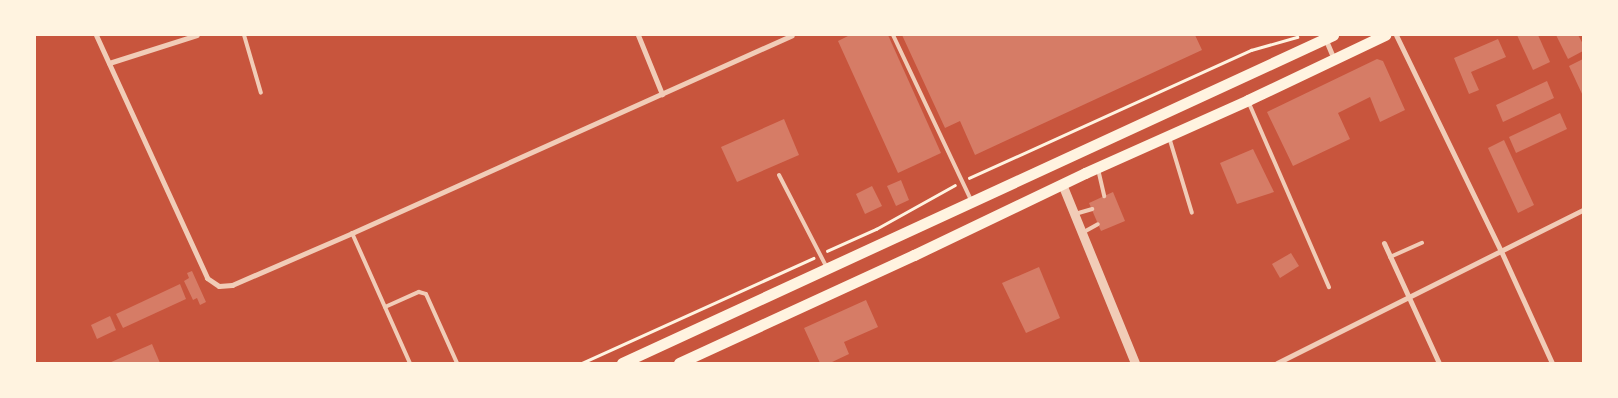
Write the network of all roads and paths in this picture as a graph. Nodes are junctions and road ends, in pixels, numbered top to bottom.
1 (96, 35) edge
2 (197, 35) edge
3 (244, 35) edge
4 (638, 35) edge
5 (792, 35) edge
6 (893, 35) edge
7 (1305, 35) edge
8 (1385, 35) edge
9 (1396, 35) edge
10 (1328, 36) edge
11 (1334, 59) junction
12 (109, 63) junction
13 (261, 93) dead end
14 (662, 94) junction
15 (1248, 100) junction
16 (1168, 135) junction
17 (1098, 167) junction
18 (779, 174) dead end
19 (962, 182) junction
20 (1062, 184) junction
21 (1104, 196) dead end
22 (971, 201) junction
23 (1092, 210) dead end
24 (1583, 210) edge
25 (1192, 213) dead end
26 (1074, 214) junction
27 (1098, 224) dead end
28 (352, 233) junction
29 (1082, 233) junction
30 (1384, 243) dead end
31 (1422, 243) dead end
32 (1501, 251) junction
33 (820, 255) junction
34 (1390, 257) junction
35 (827, 268) junction
36 (1329, 287) dead end
37 (1408, 296) junction
38 (385, 307) junction
39 (410, 363) edge
40 (457, 363) edge
41 (582, 363) edge
42 (622, 363) edge
43 (679, 363) edge
44 (1136, 363) edge
45 (1277, 363) edge
46 (1439, 363) edge
47 (1552, 363) edge

1 - 12 street
2 - 12 street
3 - 13 lane
4 - 14 street
5 - 14 street
6 - 19 lane
7 - 19 path
8 - 11 main road
9 - 32 street
10 - 11 street
10 - 22 main road
11 - 15 main road
12 - 28 street
14 - 28 street
15 - 16 main road
15 - 36 lane
16 - 17 main road
16 - 25 lane
17 - 20 main road
17 - 21 lane
18 - 33 lane
19 - 22 lane
19 - 33 path
20 - 26 street
20 - 43 main road
22 - 35 main road
23 - 26 lane
24 - 32 street
26 - 29 street
27 - 29 lane
28 - 38 lane
29 - 44 street
30 - 34 street
31 - 34 lane
32 - 37 street
32 - 47 street
33 - 35 lane
33 - 41 path
34 - 37 street
35 - 42 main road
37 - 45 street
37 - 46 street
38 - 39 lane
38 - 40 lane

